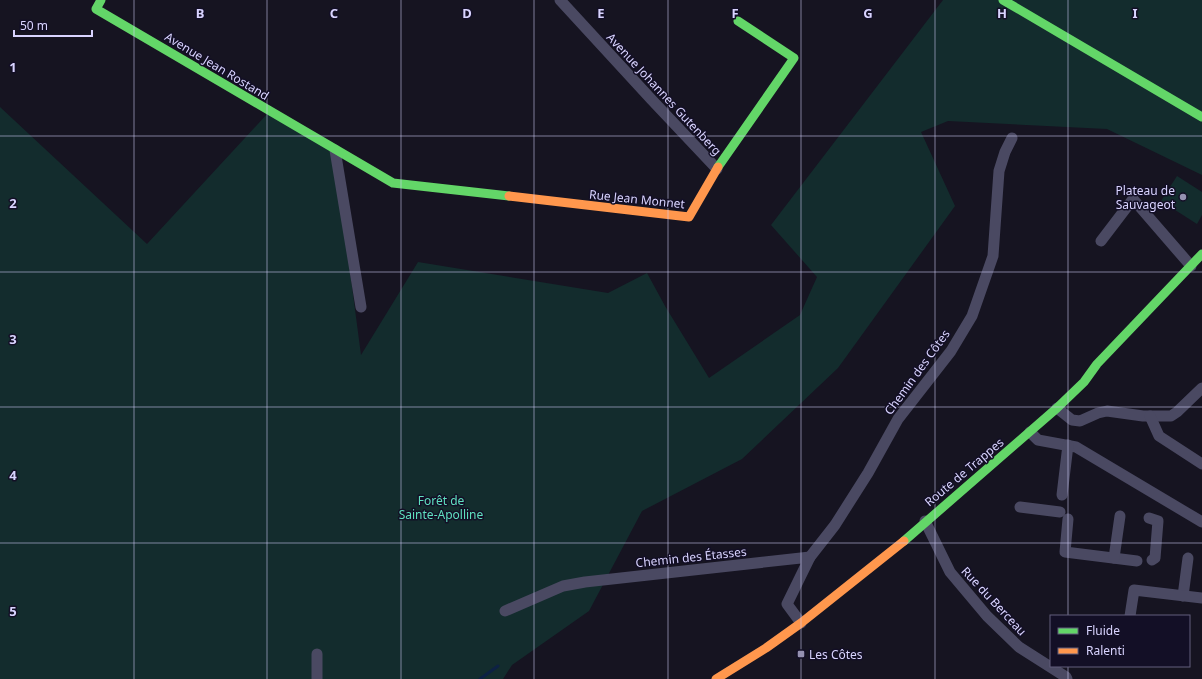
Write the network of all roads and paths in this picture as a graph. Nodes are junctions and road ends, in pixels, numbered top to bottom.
1 (101, 0) edge
2 (560, 0) edge
3 (1003, 0) edge
4 (738, 21) dead end
5 (1112, 64) junction
6 (1202, 117) edge
7 (1202, 126) edge
8 (1012, 138) dead end
9 (335, 150) junction
10 (717, 169) junction
11 (1101, 241) dead end
12 (1202, 254) edge
13 (1190, 266) junction
14 (361, 307) dead end
15 (1202, 388) edge
16 (1057, 408) junction
17 (1150, 416) junction
18 (1030, 432) junction
19 (1068, 445) junction
20 (1202, 464) edge
21 (1062, 495) dead end
22 (1020, 507) dead end
23 (1120, 516) dead end
24 (1149, 518) dead end
25 (926, 521) junction
26 (1202, 522) edge
27 (810, 557) junction
28 (1114, 558) junction
29 (1188, 558) dead end
30 (1137, 560) dead end
31 (1152, 560) dead end
32 (1183, 596) junction
33 (1202, 598) edge
34 (505, 611) dead end
35 (1130, 615) edge
36 (801, 623) junction
37 (317, 654) dead end
38 (1050, 667) edge
39 (1051, 667) edge
40 (1068, 678) edge
41 (317, 679) edge
42 (716, 679) edge

1 - 9 main road, Avenue Jean Rostand
2 - 10 street, Avenue Johannes Gutenberg
3 - 5 main road
4 - 10 main road, Rue Jean Monnet
5 - 6 main road
5 - 7 main road
8 - 27 street, Chemin des Côtes
9 - 10 main road, Rue Jean Monnet
9 - 14 street
11 - 13 street
12 - 13 main road, Route de Trappes
13 - 16 main road, Route de Trappes
15 - 17 street
16 - 17 street
16 - 18 main road, Route de Trappes
17 - 20 street
18 - 19 street
18 - 25 main road, Route de Trappes
19 - 21 street
19 - 26 street
22 - 28 street
23 - 28 street
24 - 31 street
25 - 36 main road, Route de Trappes
25 - 38 street, Rue du Berceau
27 - 34 street, Chemin des Étasses
27 - 36 street
28 - 30 street
29 - 32 street
32 - 33 street
32 - 35 street
36 - 42 main road, Route de Trappes
37 - 41 street
39 - 40 street, Rue du Berceau

